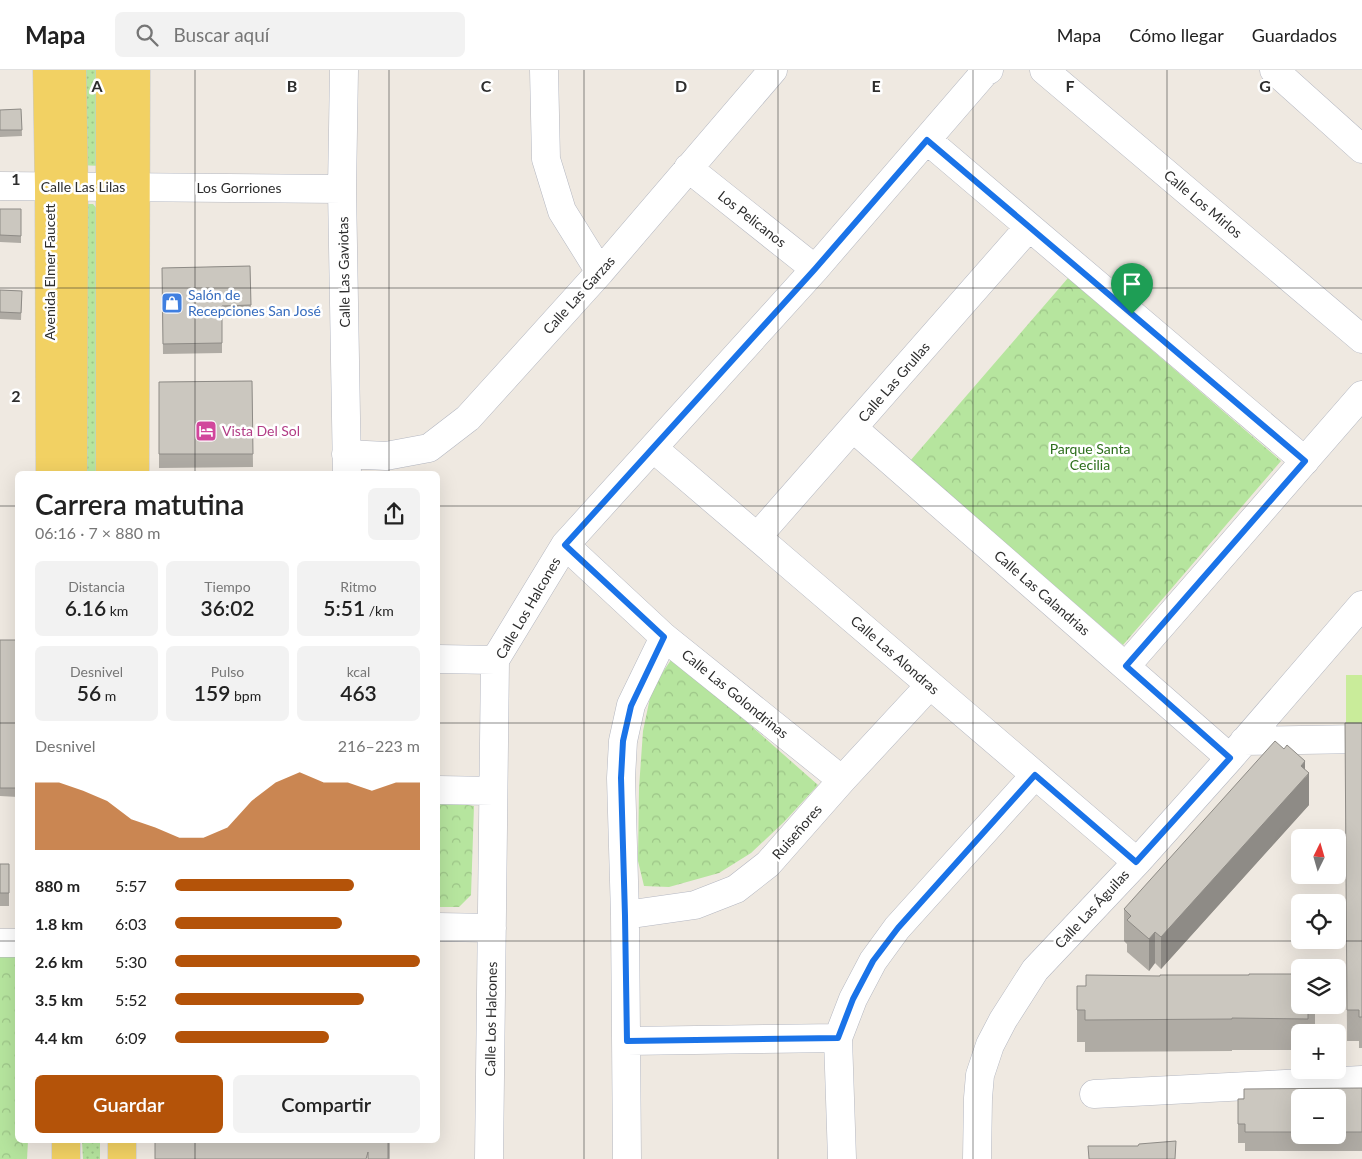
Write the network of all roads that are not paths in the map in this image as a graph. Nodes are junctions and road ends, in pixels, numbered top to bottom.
1 (47, 70) edge
2 (72, 70) edge
3 (110, 70) edge
4 (136, 70) edge
5 (344, 70) edge
6 (544, 70) edge
7 (773, 70) edge
8 (989, 70) edge
9 (1044, 70) edge
10 (1274, 70) edge
11 (927, 140) junction
12 (1362, 149) edge
13 (688, 168) junction
14 (0, 186) edge
15 (61, 187) junction
16 (122, 187) junction
17 (342, 189) junction
18 (1029, 227) junction
19 (815, 269) junction
20 (600, 272) junction
21 (1362, 339) edge
22 (1362, 395) edge
23 (854, 428) junction
24 (653, 448) junction
25 (1305, 461) junction
26 (347, 464) edge
27 (50, 471) edge
28 (73, 471) edge
29 (110, 471) edge
30 (135, 471) edge
31 (757, 537) junction
32 (565, 545) junction
33 (1362, 605) edge
34 (664, 637) junction
35 (440, 659) edge
36 (495, 660) junction
37 (1126, 666) junction
38 (930, 685) junction
39 (1362, 739) edge
40 (1237, 749) junction
41 (1035, 775) junction
42 (842, 780) junction
43 (440, 790) edge
44 (493, 791) junction
45 (1136, 862) junction
46 (625, 916) junction
47 (440, 927) edge
48 (492, 928) junction
49 (0, 943) edge
50 (15, 943) edge
51 (838, 1038) junction
52 (627, 1041) junction
53 (1362, 1080) edge
54 (1094, 1094) dead end
55 (66, 1143) edge
56 (122, 1143) edge
57 (66, 1159) edge
58 (122, 1159) edge
59 (489, 1159) edge
60 (627, 1159) edge
61 (842, 1159) edge
62 (976, 1159) edge

1 - 15 main road, Avenida Elmer Faucett
2 - 15 main road, Avenida Elmer Faucett
3 - 16 main road
4 - 16 main road
5 - 17 street, Calle Las Gaviotas
6 - 20 street
7 - 13 street, Calle Las Garzas
8 - 11 street, Calle Los Halcones
9 - 21 street, Calle Los Mirlos
10 - 12 street
11 - 18 street
11 - 19 street, Calle Los Halcones
13 - 19 street, Los Pelicanos
13 - 20 street, Calle Las Garzas
14 - 15 street, Calle Las Lilas
15 - 16 street, Calle Las Lilas
15 - 27 main road, Avenida Elmer Faucett
15 - 28 main road, Avenida Elmer Faucett
16 - 17 street, Los Gorriones
16 - 29 main road
16 - 30 main road
17 - 26 street, Calle Las Gaviotas
18 - 23 street, Calle Las Grullas
18 - 25 street
19 - 24 street, Calle Los Halcones
20 - 26 street, Calle Las Garzas
22 - 25 street
23 - 31 street, Calle Las Grullas
23 - 37 street, Calle Las Calandrias
24 - 31 street, Calle Las Alondras
24 - 32 street, Calle Los Halcones
25 - 37 street
31 - 38 street, Calle Las Alondras
32 - 34 street, Calle Las Golondrinas
32 - 36 street, Calle Los Halcones
33 - 40 street, Calle Las Águilas
34 - 42 street, Calle Las Golondrinas
34 - 46 street
35 - 36 street
36 - 44 street, Calle Los Halcones
37 - 40 street, Calle Las Calandrias
38 - 41 street, Calle Las Alondras
38 - 42 street, Ruiseñores
39 - 40 street
40 - 45 street, Calle Las Águilas
41 - 45 street, Calle Las Alondras
41 - 51 street
42 - 46 street, Ruiseñores
43 - 44 street
44 - 48 street, Calle Los Halcones
45 - 62 street, Calle Las Águilas
46 - 52 street
47 - 48 street
48 - 59 street, Calle Los Halcones
49 - 50 street
51 - 52 street
51 - 61 street
52 - 60 street
53 - 54 street
55 - 57 main road
56 - 58 main road

